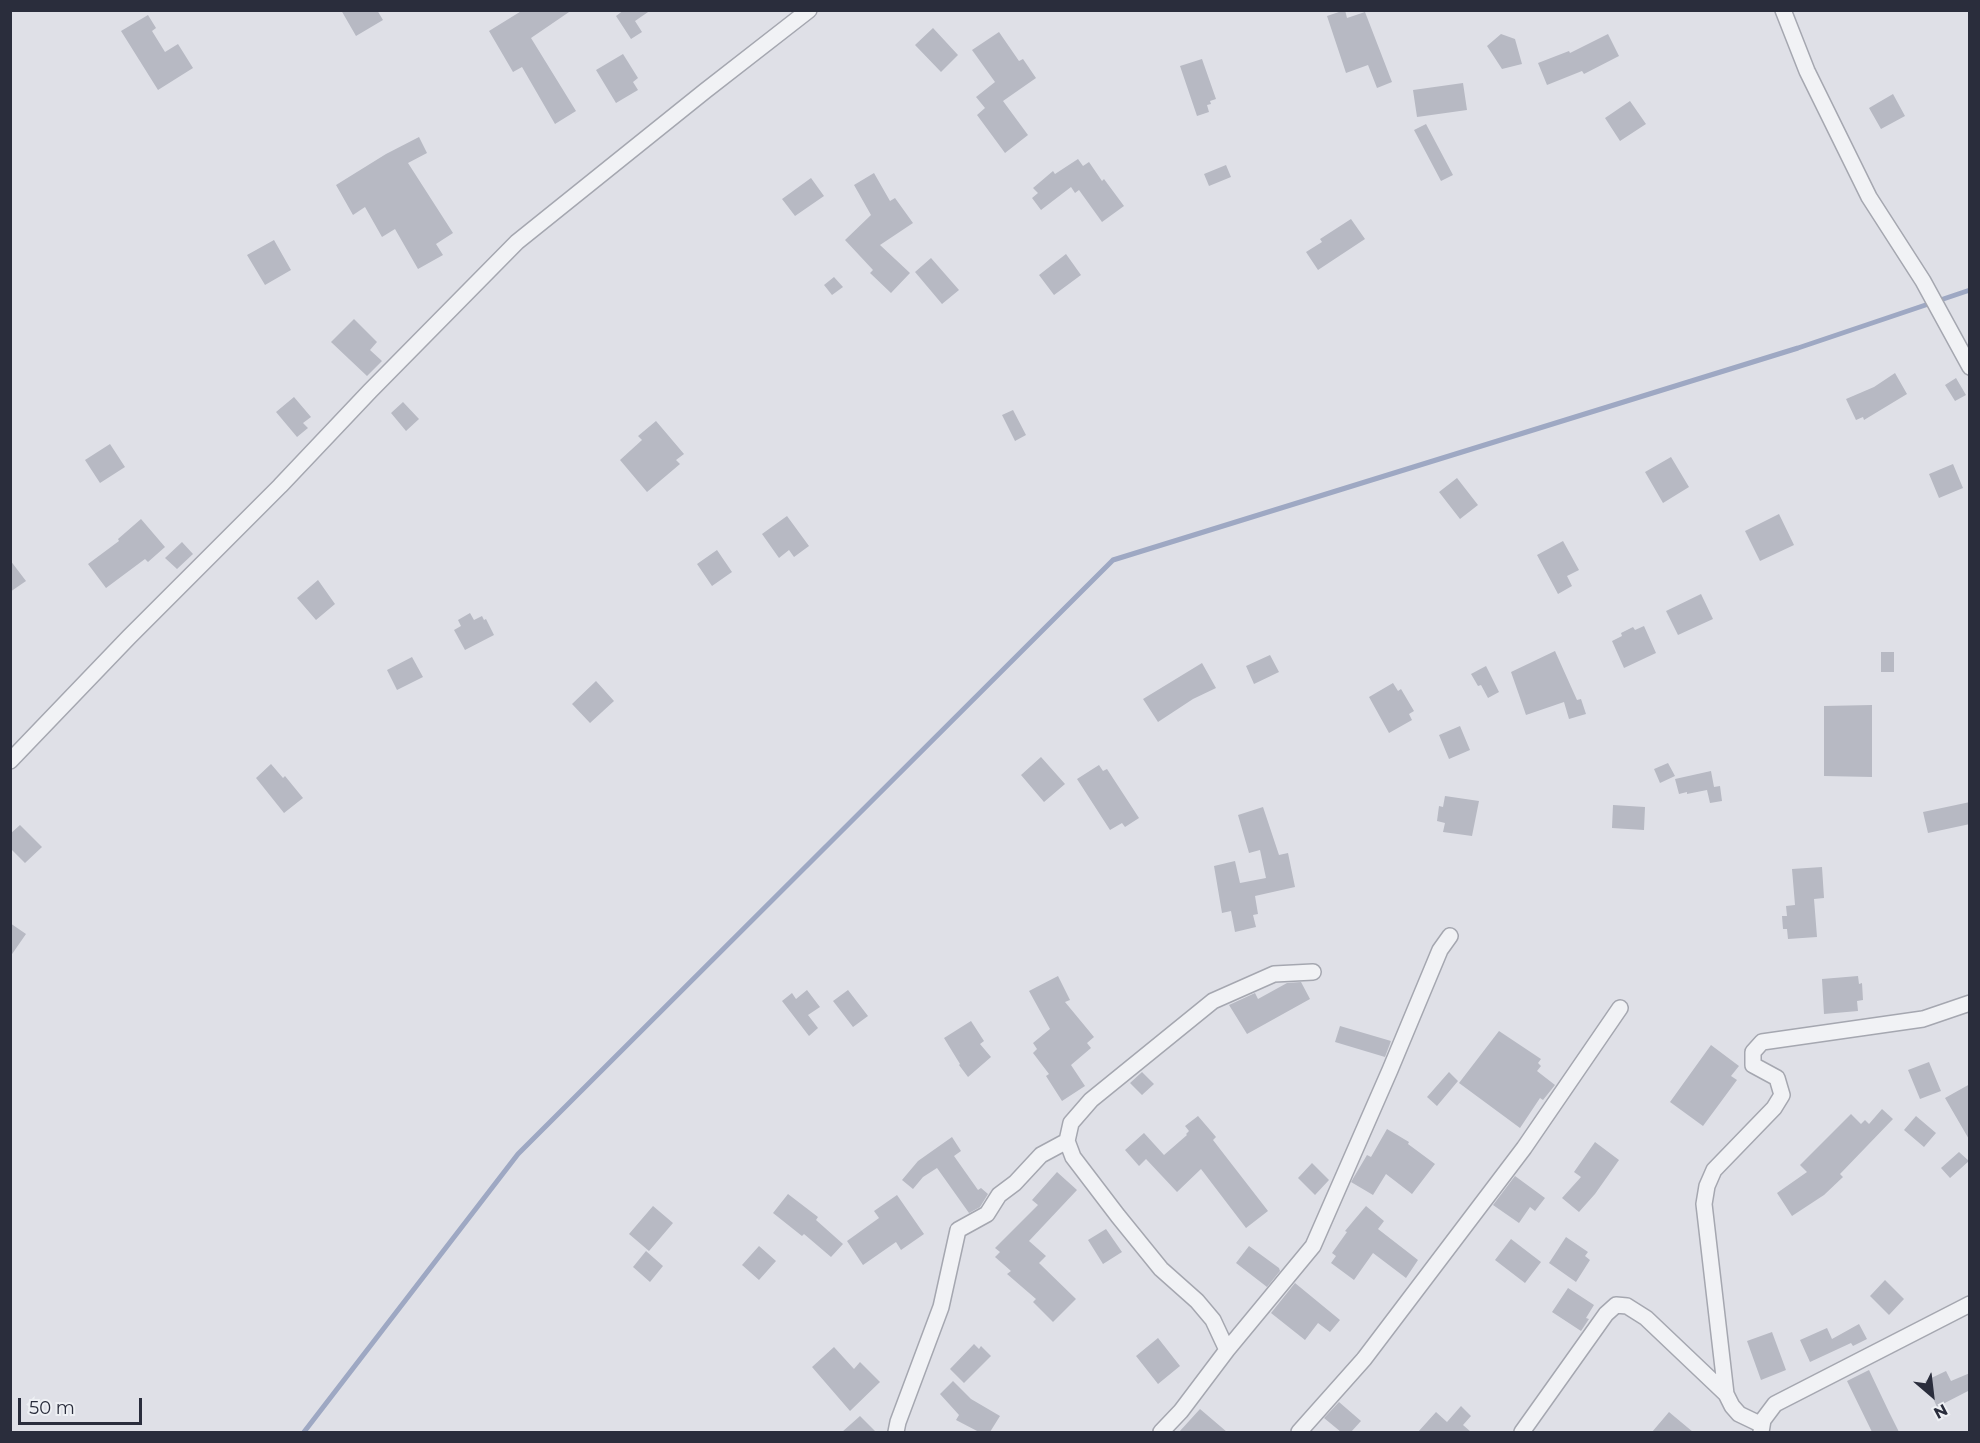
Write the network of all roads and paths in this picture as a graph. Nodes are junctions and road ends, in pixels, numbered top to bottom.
1 (809, 10) edge
2 (1783, 10) edge
3 (1970, 368) edge
4 (10, 761) edge
5 (1450, 936) dead end
6 (1313, 972) dead end
7 (1970, 1004) edge
8 (1620, 1008) dead end
9 (1067, 1141) junction
10 (1970, 1304) edge
11 (1227, 1350) junction
12 (1726, 1394) junction
13 (1762, 1429) edge
14 (896, 1432) edge
15 (1161, 1432) edge
16 (1299, 1432) edge
17 (1522, 1432) edge

1 - 4 street
2 - 3 street
5 - 11 street
6 - 9 street
7 - 12 street
8 - 16 street
9 - 11 street
9 - 14 street
10 - 13 street
11 - 15 street
12 - 13 street
12 - 17 street

